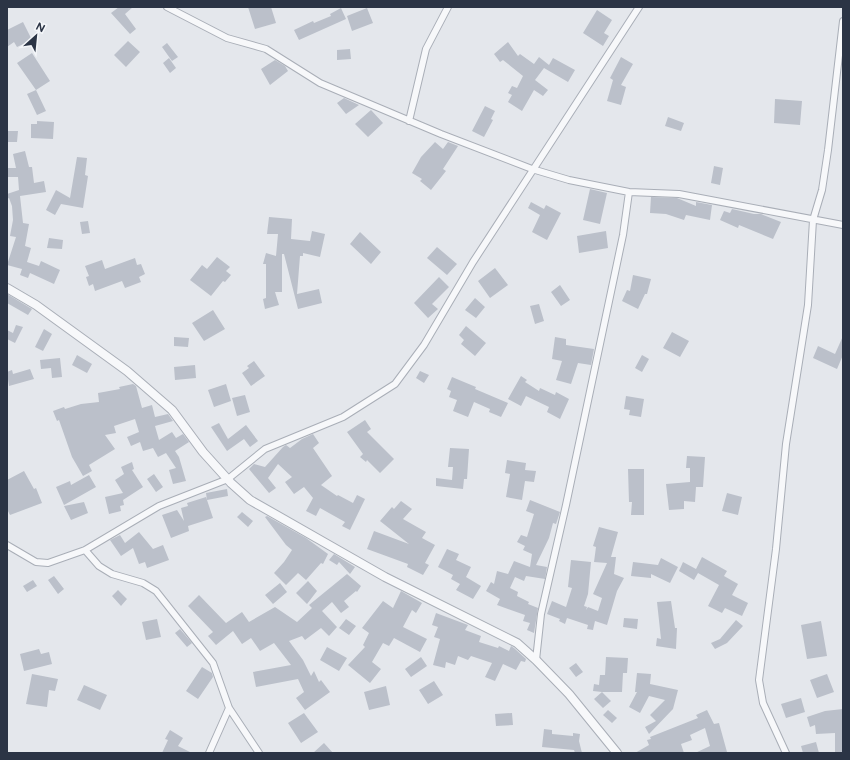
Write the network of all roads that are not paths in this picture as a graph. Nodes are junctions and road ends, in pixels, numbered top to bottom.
1 (167, 7) edge
2 (448, 7) edge
3 (639, 7) edge
4 (843, 21) edge
5 (409, 121) junction
6 (532, 169) junction
7 (629, 192) junction
8 (813, 220) junction
9 (843, 225) edge
10 (7, 288) edge
11 (228, 479) junction
12 (7, 545) edge
13 (85, 550) junction
14 (536, 660) junction
15 (229, 708) junction
16 (208, 753) edge
17 (259, 753) edge
18 (617, 753) edge
19 (786, 753) edge

1 - 5 street
2 - 5 street
3 - 6 street
4 - 8 street
5 - 6 street
6 - 7 street
6 - 11 street
7 - 8 street
7 - 14 street
8 - 9 street
8 - 19 street
10 - 11 street
11 - 13 street
11 - 14 street
12 - 13 street
13 - 15 street
14 - 18 street
15 - 16 street
15 - 17 street

